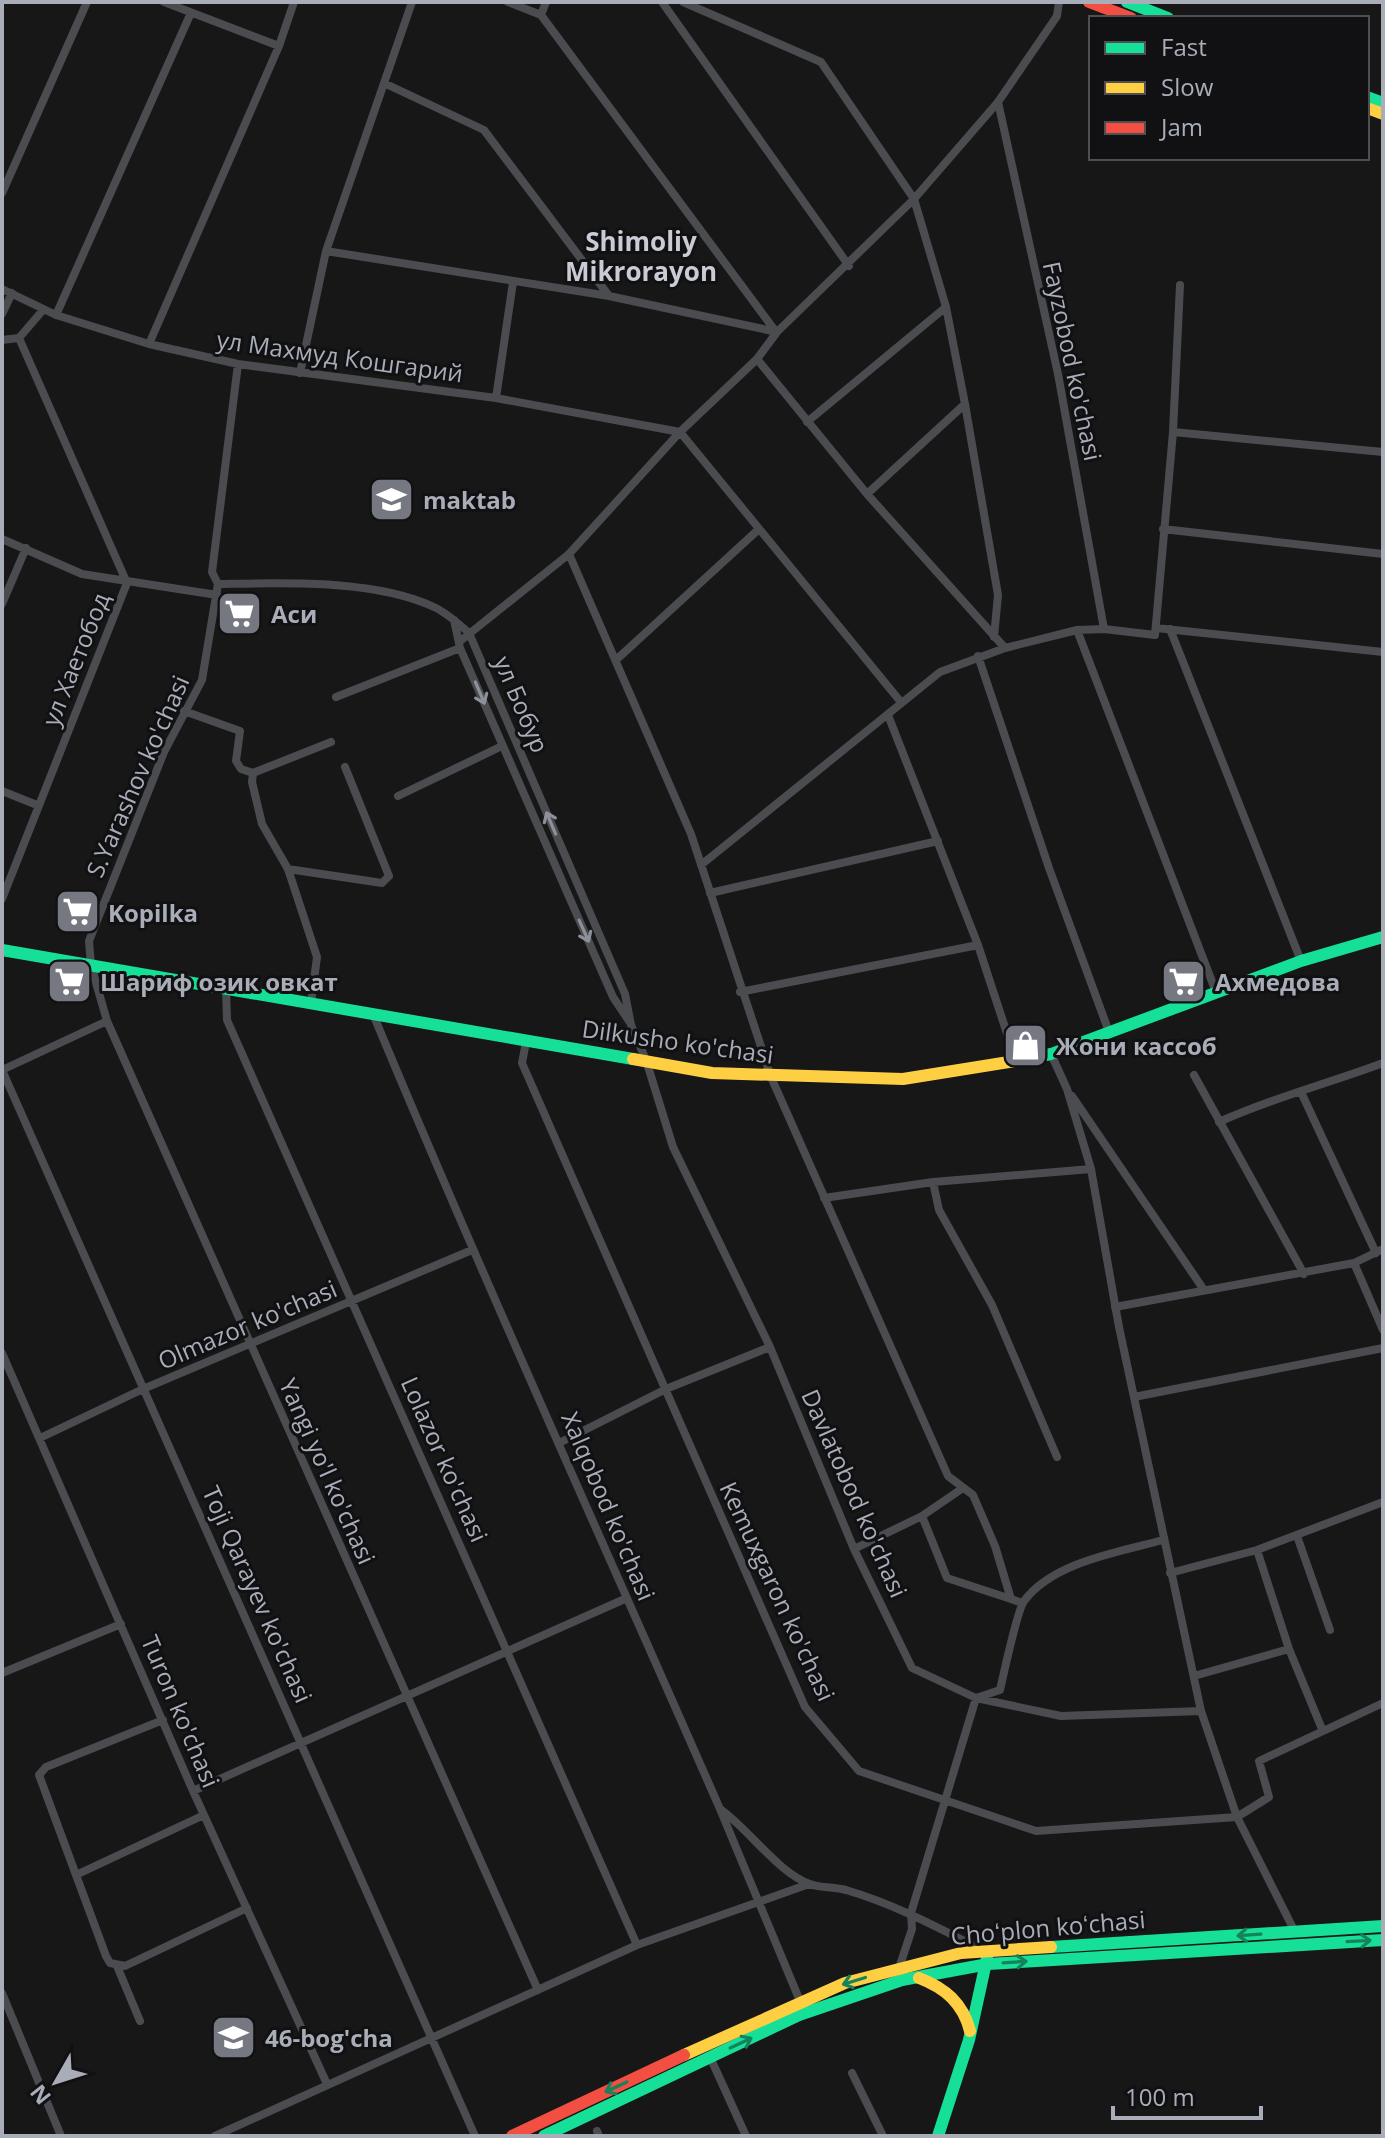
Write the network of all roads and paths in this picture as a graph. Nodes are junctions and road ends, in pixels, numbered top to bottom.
1 (87, 2) edge
2 (164, 2) edge
3 (294, 2) edge
4 (412, 2) edge
5 (508, 2) edge
6 (546, 2) edge
7 (662, 2) edge
8 (683, 2) edge
9 (1059, 2) edge
10 (1089, 2) edge
11 (1127, 2) edge
12 (190, 15) junction
13 (541, 15) junction
14 (1126, 16) edge
15 (1163, 16) edge
16 (279, 46) junction
17 (386, 84) junction
18 (998, 102) junction
19 (2, 193) edge
20 (914, 199) junction
21 (326, 251) junction
22 (849, 266) junction
23 (513, 282) junction
24 (1180, 285) dead end
25 (2, 289) edge
26 (12, 293) junction
27 (609, 296) junction
28 (946, 307) junction
29 (43, 310) junction
30 (2, 314) edge
31 (56, 315) junction
32 (777, 332) junction
33 (19, 338) junction
34 (2, 340) edge
35 (149, 344) junction
36 (757, 359) junction
37 (238, 364) junction
38 (300, 373) junction
39 (496, 398) junction
40 (965, 404) junction
41 (807, 422) junction
42 (680, 432) junction
43 (1173, 432) junction
44 (1383, 452) edge
45 (867, 494) junction
46 (759, 529) junction
47 (1163, 529) junction
48 (2, 539) edge
49 (26, 548) junction
50 (569, 554) junction
51 (1383, 554) edge
52 (127, 583) junction
53 (218, 584) junction
54 (217, 595) junction
55 (2, 604) edge
56 (454, 620) junction
57 (1156, 628) junction
58 (1104, 629) junction
59 (1170, 629) junction
60 (1077, 630) junction
61 (469, 633) junction
62 (994, 637) junction
63 (459, 645) junction
64 (1005, 648) junction
65 (1383, 652) edge
66 (978, 656) junction
67 (616, 660) junction
68 (336, 697) dead end
69 (900, 701) junction
70 (184, 711) junction
71 (888, 715) junction
72 (331, 742) dead end
73 (502, 746) junction
74 (345, 767) dead end
75 (253, 773) junction
76 (2, 791) edge
77 (398, 796) dead end
78 (37, 805) junction
79 (938, 841) junction
80 (701, 865) junction
81 (288, 869) junction
82 (710, 893) junction
83 (2, 899) edge
84 (1383, 937) edge
85 (978, 945) junction
86 (2, 950) edge
87 (1301, 961) junction
88 (91, 965) junction
89 (226, 988) junction
90 (740, 992) junction
91 (1216, 992) junction
92 (311, 1003) junction
93 (373, 1014) junction
94 (107, 1021) junction
95 (631, 1025) junction
96 (1109, 1032) junction
97 (526, 1042) junction
98 (1051, 1054) junction
99 (646, 1060) junction
100 (1016, 1061) junction
101 (1382, 1066) edge
102 (2, 1070) edge
103 (1194, 1075) dead end
104 (771, 1077) junction
105 (1067, 1089) junction
106 (1301, 1092) junction
107 (1219, 1122) junction
108 (1091, 1169) junction
109 (933, 1182) junction
110 (824, 1198) junction
111 (472, 1250) junction
112 (1379, 1251) edge
113 (1354, 1263) junction
114 (1304, 1274) junction
115 (1204, 1290) junction
116 (353, 1301) junction
117 (1115, 1307) junction
118 (1383, 1330) edge
119 (250, 1345) junction
120 (770, 1347) junction
121 (1383, 1348) edge
122 (2, 1353) edge
123 (143, 1389) junction
124 (666, 1389) junction
125 (1134, 1397) junction
126 (40, 1438) junction
127 (561, 1442) junction
128 (1057, 1457) dead end
129 (963, 1488) junction
130 (1383, 1502) edge
131 (922, 1516) junction
132 (1297, 1536) junction
133 (1163, 1540) junction
134 (854, 1549) junction
135 (1257, 1550) junction
136 (1170, 1573) junction
137 (627, 1598) junction
138 (1011, 1599) junction
139 (1022, 1603) junction
140 (121, 1624) junction
141 (1330, 1630) dead end
142 (1289, 1649) junction
143 (508, 1650) junction
144 (2, 1673) edge
145 (1194, 1676) junction
146 (406, 1697) junction
147 (976, 1698) junction
148 (1383, 1703) edge
149 (1201, 1711) junction
150 (163, 1720) junction
151 (1322, 1729) junction
152 (302, 1741) junction
153 (193, 1791) junction
154 (946, 1802) junction
155 (720, 1809) junction
156 (204, 1815) junction
157 (1237, 1817) junction
158 (78, 1874) junction
159 (809, 1884) junction
160 (757, 1902) junction
161 (247, 1908) junction
162 (911, 1913) junction
163 (1383, 1926) edge
164 (1295, 1932) junction
165 (1383, 1940) edge
166 (637, 1945) junction
167 (986, 1957) junction
168 (117, 1966) junction
169 (899, 1968) junction
170 (916, 1977) junction
171 (538, 1990) junction
172 (2, 1993) edge
173 (800, 2001) junction
174 (140, 2021) dead end
175 (971, 2034) junction
176 (433, 2038) junction
177 (710, 2057) junction
178 (852, 2073) dead end
179 (327, 2084) junction
180 (61, 2136) edge
181 (215, 2136) edge
182 (475, 2136) edge
183 (512, 2136) edge
184 (544, 2136) edge
185 (746, 2136) edge
186 (883, 2136) edge
187 (938, 2136) edge

1 - 19 street
2 - 12 street
3 - 16 street
4 - 17 street
5 - 13 street
6 - 13 street
7 - 22 street
8 - 20 street
9 - 18 street
10 - 14 main road
11 - 15 main road
12 - 16 street
12 - 31 street
13 - 32 street
16 - 35 street
17 - 21 street
17 - 27 street
18 - 20 street
18 - 58 street, Fayzobod ko'chasi
20 - 22 street
20 - 28 street
21 - 23 street
21 - 38 street
22 - 32 street
23 - 27 street
23 - 39 street
24 - 43 street
25 - 26 street, ул Махмуд Кошгарий
26 - 29 street, ул Махмуд Кошгарий
26 - 30 street
27 - 32 street
28 - 40 street
28 - 41 street
29 - 31 street, ул Махмуд Кошгарий
29 - 33 street
31 - 35 street, ул Махмуд Кошгарий
32 - 36 street
33 - 34 street
33 - 52 street, ул Хаетобод
35 - 37 street, ул Махмуд Кошгарий
36 - 41 street
36 - 42 street
37 - 38 street, ул Махмуд Кошгарий
37 - 53 street, S.Yarashov ko'chasi
38 - 39 street, ул Махмуд Кошгарий
39 - 42 street, ул Махмуд Кошгарий
40 - 45 street
40 - 62 street
41 - 45 street
42 - 46 street
42 - 50 street, ул Бобур
43 - 44 street
43 - 47 street
45 - 62 street
46 - 67 street
46 - 69 street
47 - 51 street
47 - 57 street
48 - 49 street
49 - 52 street
49 - 55 street
50 - 61 street, ул Бобур
50 - 67 street
52 - 54 street
52 - 78 street, ул Хаетобод
53 - 54 street, S.Yarashov ko'chasi
53 - 56 street
54 - 70 street, S.Yarashov ko'chasi
56 - 61 street
56 - 63 street
57 - 58 street
57 - 59 street
58 - 60 street
59 - 65 street
59 - 87 street
60 - 64 street
60 - 91 street
61 - 63 street
95 -> 61 street, ул Бобур
62 - 64 street
63 - 68 street
63 -> 73 street
64 - 66 street
66 - 69 street
66 - 96 street
67 - 80 street
69 - 71 street
70 - 75 street
70 - 88 street, S.Yarashov ko'chasi
71 - 79 street
71 - 80 street
72 - 75 street
73 - 77 street
73 -> 95 street
74 - 81 street
75 - 81 street
76 - 78 street
78 - 83 street, ул Хаетобод
79 - 82 street
79 - 85 street
80 - 82 street
81 - 92 street
82 - 90 street
84 - 87 main road, Dilkusho ko'chasi
85 - 90 street
85 - 100 street
86 - 88 main road, Dilkusho ko'chasi
87 - 91 main road, Dilkusho ko'chasi
88 - 89 main road, Dilkusho ko'chasi
88 - 94 street, Yangi yo'l ko'chasi
89 - 92 main road, Dilkusho ko'chasi
89 - 116 street, Lolazor ko'chasi
90 - 104 street
91 - 96 main road, Dilkusho ko'chasi
92 - 93 main road, Dilkusho ko'chasi
93 - 97 main road, Dilkusho ko'chasi
93 - 111 street, Xalqobod ko'chasi
94 - 102 street
94 - 119 street, Yangi yo'l ko'chasi
95 - 99 street, ул Бобур
96 - 98 main road, Dilkusho ko'chasi
97 - 99 main road, Dilkusho ko'chasi
97 - 124 street, Kemuxgaron ko'chasi
98 - 100 main road, Dilkusho ko'chasi
98 - 105 street
99 - 104 main road, Dilkusho ko'chasi
99 - 120 street, Davlatobod ko'chasi
100 - 104 main road, Dilkusho ko'chasi
101 - 106 street
102 - 123 street, Toji Qarayev ko'chasi
103 - 107 street
104 - 110 street
105 - 108 street
105 - 115 street
106 - 107 street
106 - 112 street
107 - 114 street
108 - 109 street
108 - 117 street
109 - 110 street
109 - 128 street
110 - 129 street
111 - 116 street, Olmazor ko'chasi
111 - 127 street, Xalqobod ko'chasi
112 - 113 street
113 - 114 street
113 - 118 street
114 - 115 street
115 - 117 street
116 - 119 street, Olmazor ko'chasi
116 - 143 street, Lolazor ko'chasi
117 - 125 street
119 - 123 street, Olmazor ko'chasi
119 - 146 street, Yangi yo'l ko'chasi
120 - 124 street
120 - 134 street, Davlatobod ko'chasi
121 - 125 street
122 - 126 street, Turon ko'chasi
123 - 126 street, Olmazor ko'chasi
123 - 152 street, Toji Qarayev ko'chasi
124 - 127 street
124 - 154 street, Kemuxgaron ko'chasi
125 - 133 street
126 - 140 street, Turon ko'chasi
127 - 137 street, Xalqobod ko'chasi
129 - 131 street
129 - 138 street
130 - 132 street
131 - 134 street
131 - 138 street
132 - 135 street
132 - 141 street
133 - 136 street
133 - 139 street
134 - 147 street, Davlatobod ko'chasi
135 - 136 street
135 - 142 street
136 - 145 street
137 - 143 street
137 - 155 street, Xalqobod ko'chasi
138 - 139 street
139 - 147 street
140 - 144 street
140 - 150 street, Turon ko'chasi
142 - 145 street
142 - 151 street
143 - 146 street
143 - 166 street, Lolazor ko'chasi
145 - 149 street
146 - 152 street
146 - 171 street, Yangi yo'l ko'chasi
147 - 149 street, Davlatobod ko'chasi
147 - 154 street
148 - 151 street
149 - 157 street
150 - 153 street, Turon ko'chasi
150 - 158 street
151 - 157 street
152 - 153 street
152 - 176 street, Toji Qarayev ko'chasi
153 - 156 street, Turon ko'chasi
154 - 157 street, Kemuxgaron ko'chasi
154 - 162 street
155 - 159 street, Xalqobod ko'chasi
155 - 160 street
156 - 158 street
156 - 161 street, Turon ko'chasi
157 - 164 street
158 - 168 street
159 - 160 street
159 - 162 street, Xalqobod ko'chasi
160 - 166 street
160 - 173 street
161 - 168 street
161 - 179 street, Turon ko'chasi
162 - 167 street, Xalqobod ko'chasi
162 - 169 street
163 - 164 main road, Choʻplon koʻchasi
164 -> 167 main road, Choʻplon koʻchasi
167 -> 165 main road, Choʻplon koʻchasi
166 - 171 street
167 - 169 main road, Choʻplon koʻchasi
167 - 170 main road, Choʻplon koʻchasi
167 - 175 main road
168 - 174 street
169 -> 173 main road, Choʻplon koʻchasi
170 - 175 main road
177 -> 170 main road, Choʻplon koʻchasi
171 - 176 street
172 - 180 street
173 -> 183 main road, Choʻplon koʻchasi
175 - 187 main road
176 - 179 street
176 - 182 street, Toji Qarayev ko'chasi
177 - 184 main road, Choʻplon koʻchasi
177 - 185 street
178 - 186 street
179 - 181 street

